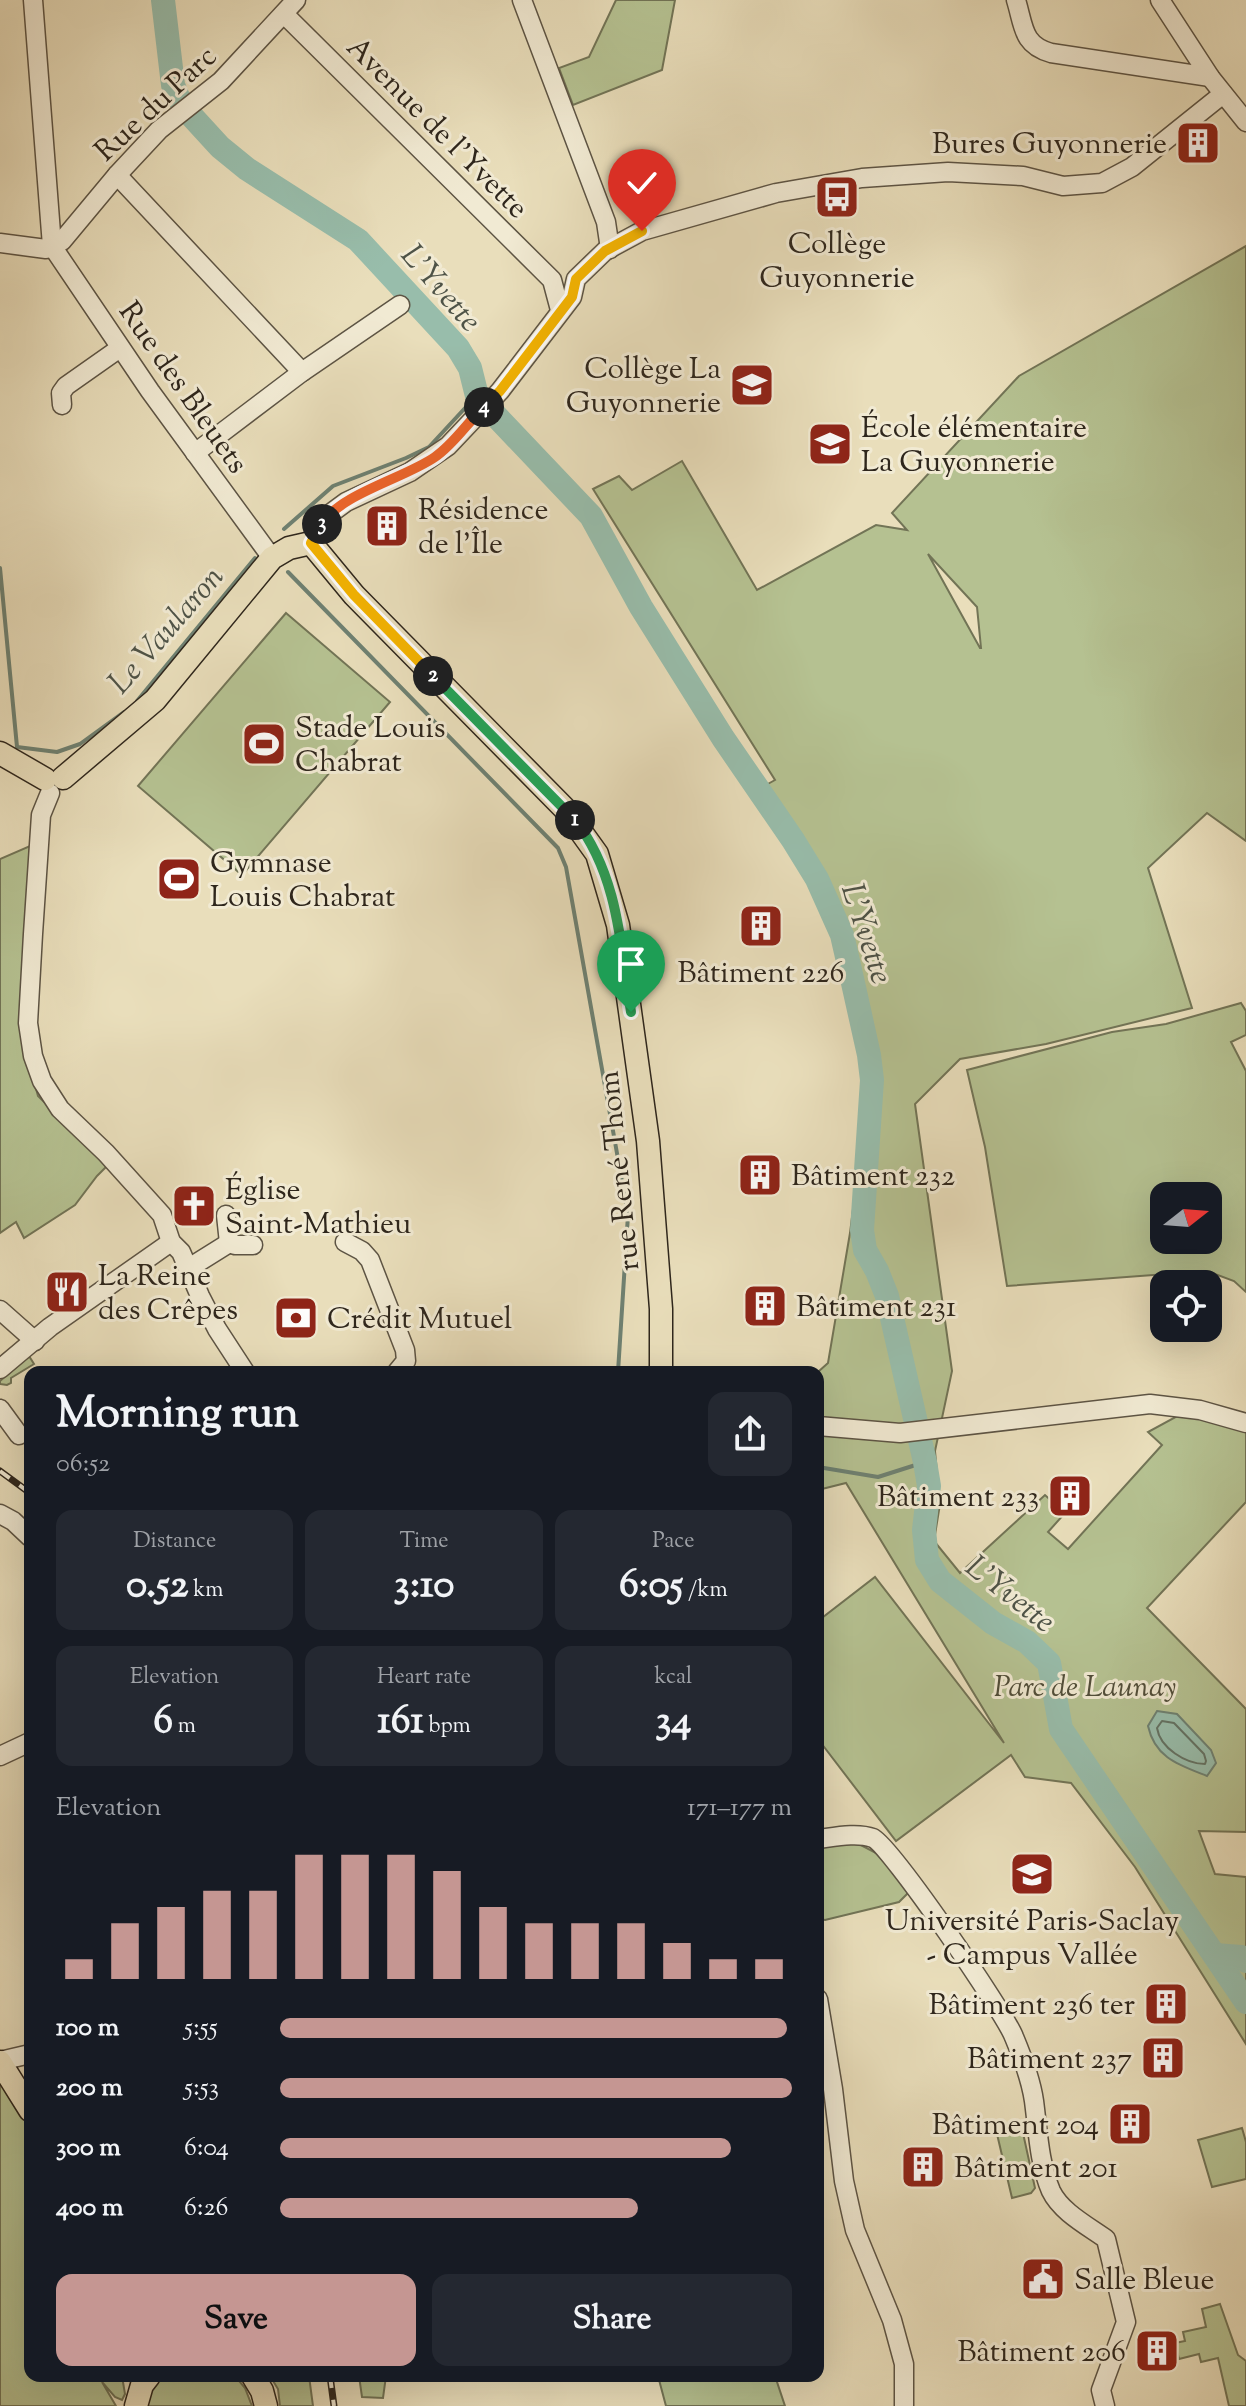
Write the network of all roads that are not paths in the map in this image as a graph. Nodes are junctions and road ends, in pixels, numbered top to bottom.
1 (33, 0) edge
2 (522, 0) edge
3 (1016, 0) edge
4 (1160, 0) edge
5 (292, 4) edge
6 (1210, 77) junction
7 (1223, 94) junction
8 (1246, 122) edge
9 (117, 175) junction
10 (0, 243) edge
11 (52, 246) junction
12 (610, 249) junction
13 (576, 279) junction
14 (552, 280) junction
15 (400, 305) dead end
16 (560, 310) junction
17 (120, 348) junction
18 (302, 372) junction
19 (62, 405) dead end
20 (195, 453) junction
21 (311, 543) junction
22 (272, 558) junction
23 (0, 753) edge
24 (52, 783) junction
25 (226, 1215) dead end
26 (171, 1242) junction
27 (345, 1242) dead end
28 (229, 1243) junction
29 (253, 1245) dead end
30 (191, 1275) junction
31 (0, 1310) edge
32 (35, 1341) junction
33 (241, 1366) edge
34 (402, 1366) edge
35 (661, 1366) edge
36 (0, 1369) edge
37 (0, 1409) edge
38 (1246, 1423) edge
39 (824, 1427) edge
40 (19, 1435) dead end
41 (0, 1514) edge
42 (24, 1531) edge
43 (24, 1745) edge
44 (0, 1756) edge
45 (824, 1838) edge
46 (824, 2041) edge
47 (24, 2055) edge
48 (0, 2061) edge
49 (24, 2100) edge
50 (128, 2382) edge
51 (146, 2382) edge
52 (257, 2382) edge
53 (136, 2403) edge
54 (266, 2406) edge
55 (904, 2406) edge
56 (1105, 2406) edge

1 - 11 street
2 - 12 street
3 - 6 street
4 - 6 street
5 - 9 street, Rue du Parc
5 - 14 street, Avenue de l'Yvette
6 - 7 street
7 - 8 street
7 - 12 street
9 - 11 street, Rue du Parc
9 - 18 street
10 - 11 street
11 - 17 street, Rue des Bleuets
12 - 13 street
13 - 14 street
13 - 16 street
14 - 16 street
15 - 18 street
16 - 21 street
17 - 19 street
17 - 20 street, Rue des Bleuets
18 - 20 street
20 - 22 street, Rue des Bleuets
21 - 22 main road
21 - 35 main road, rue René Thom
22 - 24 main road
23 - 24 main road
24 - 26 street
25 - 28 street
26 - 30 street
26 - 32 street
27 - 34 street
28 - 29 street
28 - 30 street
30 - 33 street
31 - 32 street
32 - 36 street
37 - 40 street
38 - 39 street
41 - 42 street
43 - 44 street
45 - 56 street
46 - 55 street
47 - 48 street
48 - 49 main road
50 - 53 main road
51 - 53 main road
52 - 54 main road

